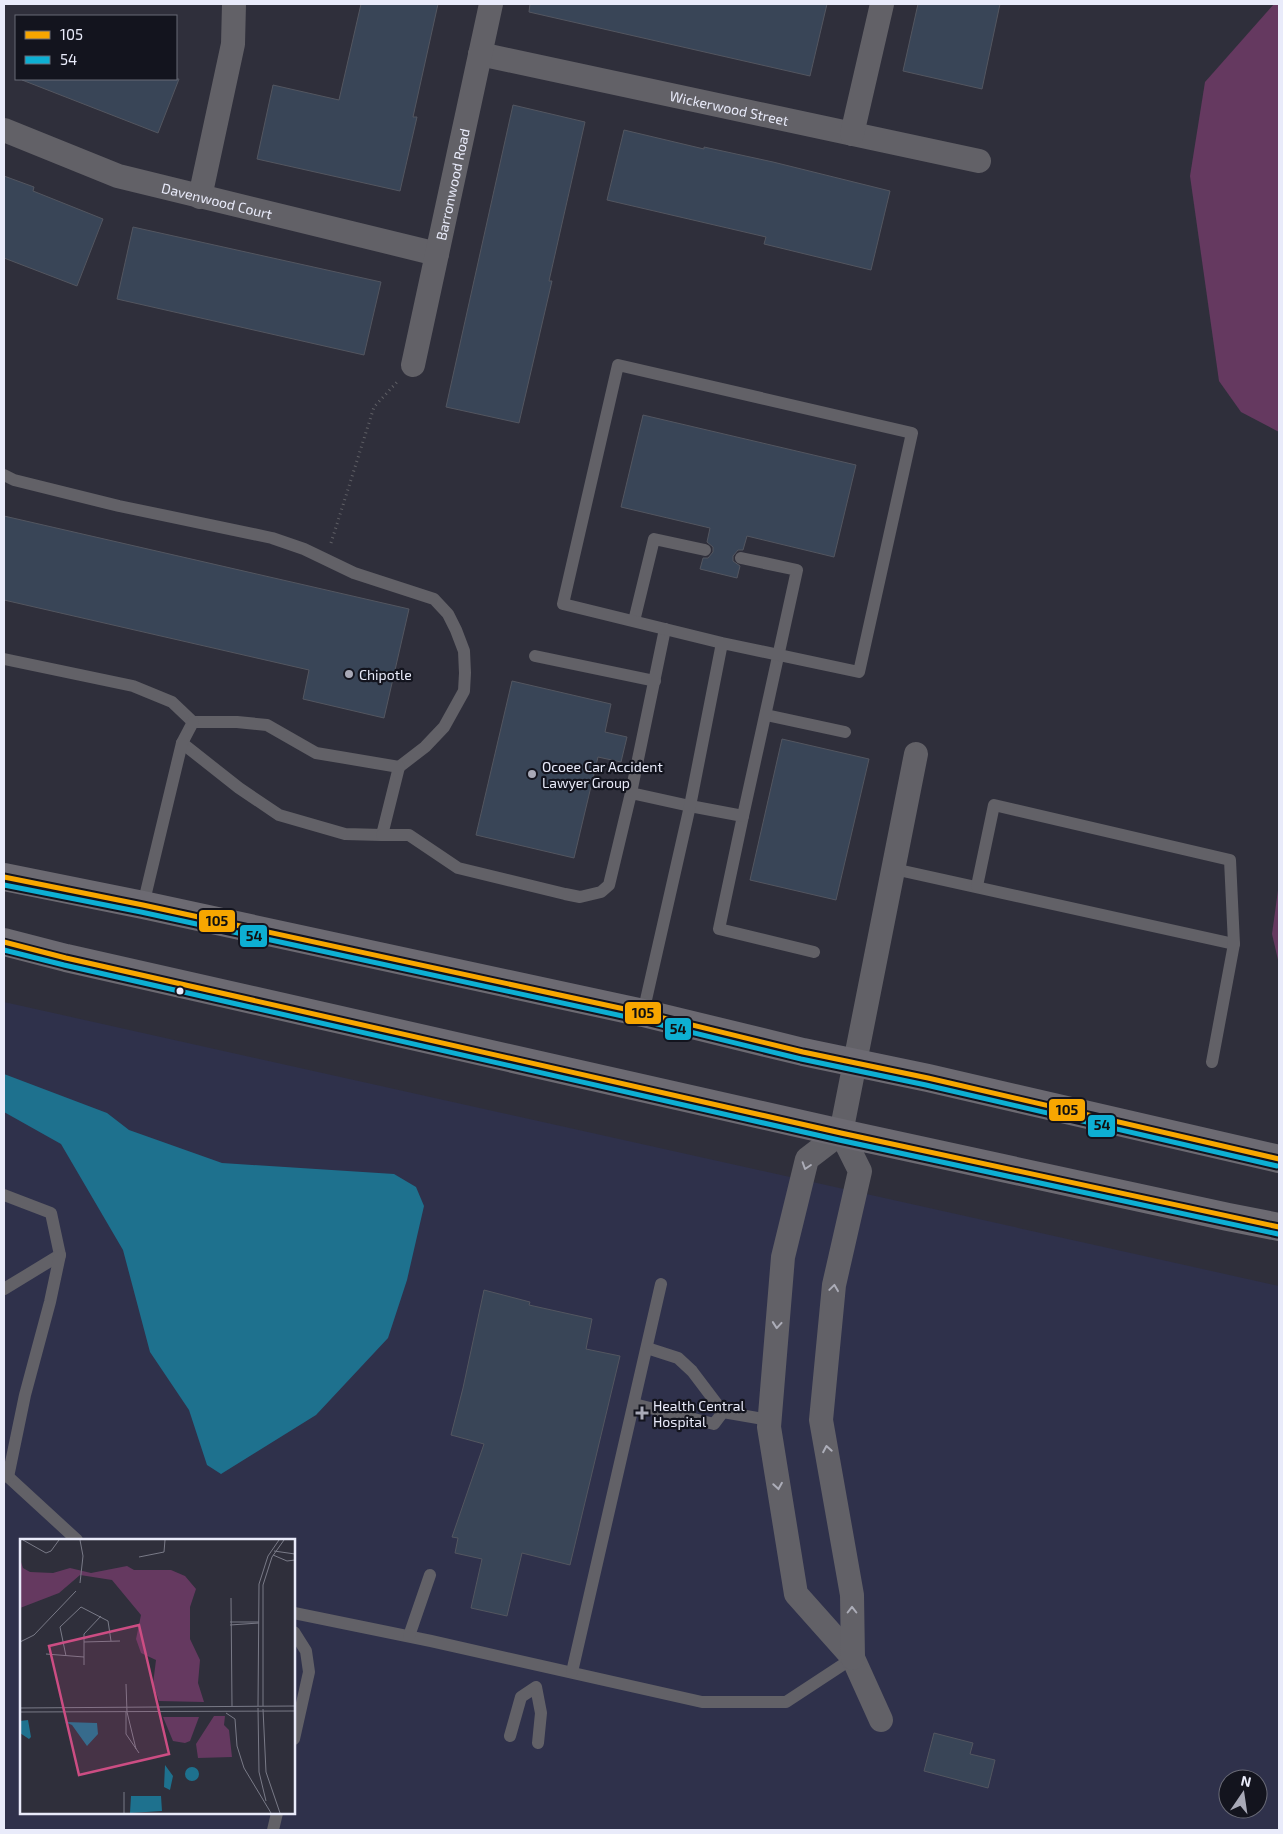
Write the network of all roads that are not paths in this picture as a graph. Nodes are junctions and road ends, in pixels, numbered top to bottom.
1 (234, 4) edge
2 (491, 4) edge
3 (882, 4) edge
4 (480, 54) junction
5 (4, 130) edge
6 (852, 134) junction
7 (979, 160) dead end
8 (200, 197) junction
9 (437, 254) junction
10 (412, 365) road end
11 (4, 475) edge
12 (705, 550) dead end
13 (742, 558) dead end
14 (634, 621) junction
15 (665, 629) junction
16 (722, 643) junction
17 (779, 655) junction
18 (535, 656) dead end
19 (4, 659) edge
20 (655, 681) junction
21 (766, 715) junction
22 (193, 722) junction
23 (845, 732) dead end
24 (182, 743) junction
25 (916, 754) dead end
26 (399, 767) junction
27 (631, 793) junction
28 (690, 806) junction
29 (743, 816) junction
30 (382, 835) junction
31 (894, 869) junction
32 (4, 877) edge
33 (977, 886) junction
34 (143, 905) junction
35 (4, 942) edge
36 (1234, 944) junction
37 (814, 952) dead end
38 (643, 1013) junction
39 (1212, 1062) dead end
40 (856, 1064) junction
41 (841, 1134) junction
42 (1279, 1159) edge
43 (4, 1195) edge
44 (1279, 1227) edge
45 (60, 1254) junction
46 (662, 1284) dead end
47 (4, 1290) edge
48 (646, 1348) junction
49 (634, 1404) junction
50 (723, 1412) junction
51 (769, 1420) junction
52 (6, 1475) edge
53 (76, 1539) edge
54 (430, 1575) dead end
55 (295, 1613) edge
56 (295, 1634) edge
57 (409, 1636) junction
58 (852, 1658) junction
59 (544, 1666) junction
60 (572, 1672) junction
61 (536, 1687) junction
62 (881, 1720) dead end
63 (295, 1735) edge
64 (510, 1736) dead end
65 (538, 1743) dead end
66 (277, 1814) edge
67 (273, 1830) edge

1 - 8 street
2 - 4 street, Barronwood Road
3 - 6 street
4 - 6 street, Wickerwood Street
4 - 9 street, Barronwood Road
5 - 8 street, Davenwood Court
6 - 7 street, Wickerwood Street
8 - 9 street, Davenwood Court
9 - 10 street, Barronwood Road
11 - 26 lane
12 - 14 lane
13 - 17 lane
14 - 15 lane
14 - 17 lane
15 - 16 lane
15 - 20 lane
16 - 17 lane
16 - 28 lane
17 - 21 lane
18 - 20 lane
19 - 22 lane
20 - 27 lane
21 - 23 lane
21 - 29 lane
22 - 24 lane
22 - 26 lane
24 - 30 lane
24 - 34 lane
25 - 31 street
26 - 30 lane
27 - 28 lane
27 - 30 lane
28 - 29 lane
28 - 38 lane
29 - 37 lane
31 - 33 lane
31 - 40 street
32 - 34 highway
33 - 36 lane
33 - 36 lane
34 - 38 highway
35 - 41 highway
36 - 39 lane
38 - 40 highway
40 - 41 street
40 - 42 highway
41 - 44 highway
41 -> 51 street
58 -> 41 street
43 - 45 lane
45 - 47 lane
45 - 52 lane
46 - 48 lane
48 - 49 lane
48 - 50 lane
49 - 50 lane
49 - 60 lane
50 - 51 lane
51 -> 58 street
52 - 53 lane
54 - 57 lane
55 - 57 lane
56 - 63 lane
57 - 59 lane
58 - 60 lane
58 - 62 street
59 - 60 lane
59 - 61 lane
61 - 64 lane
61 - 65 lane
66 - 67 lane

